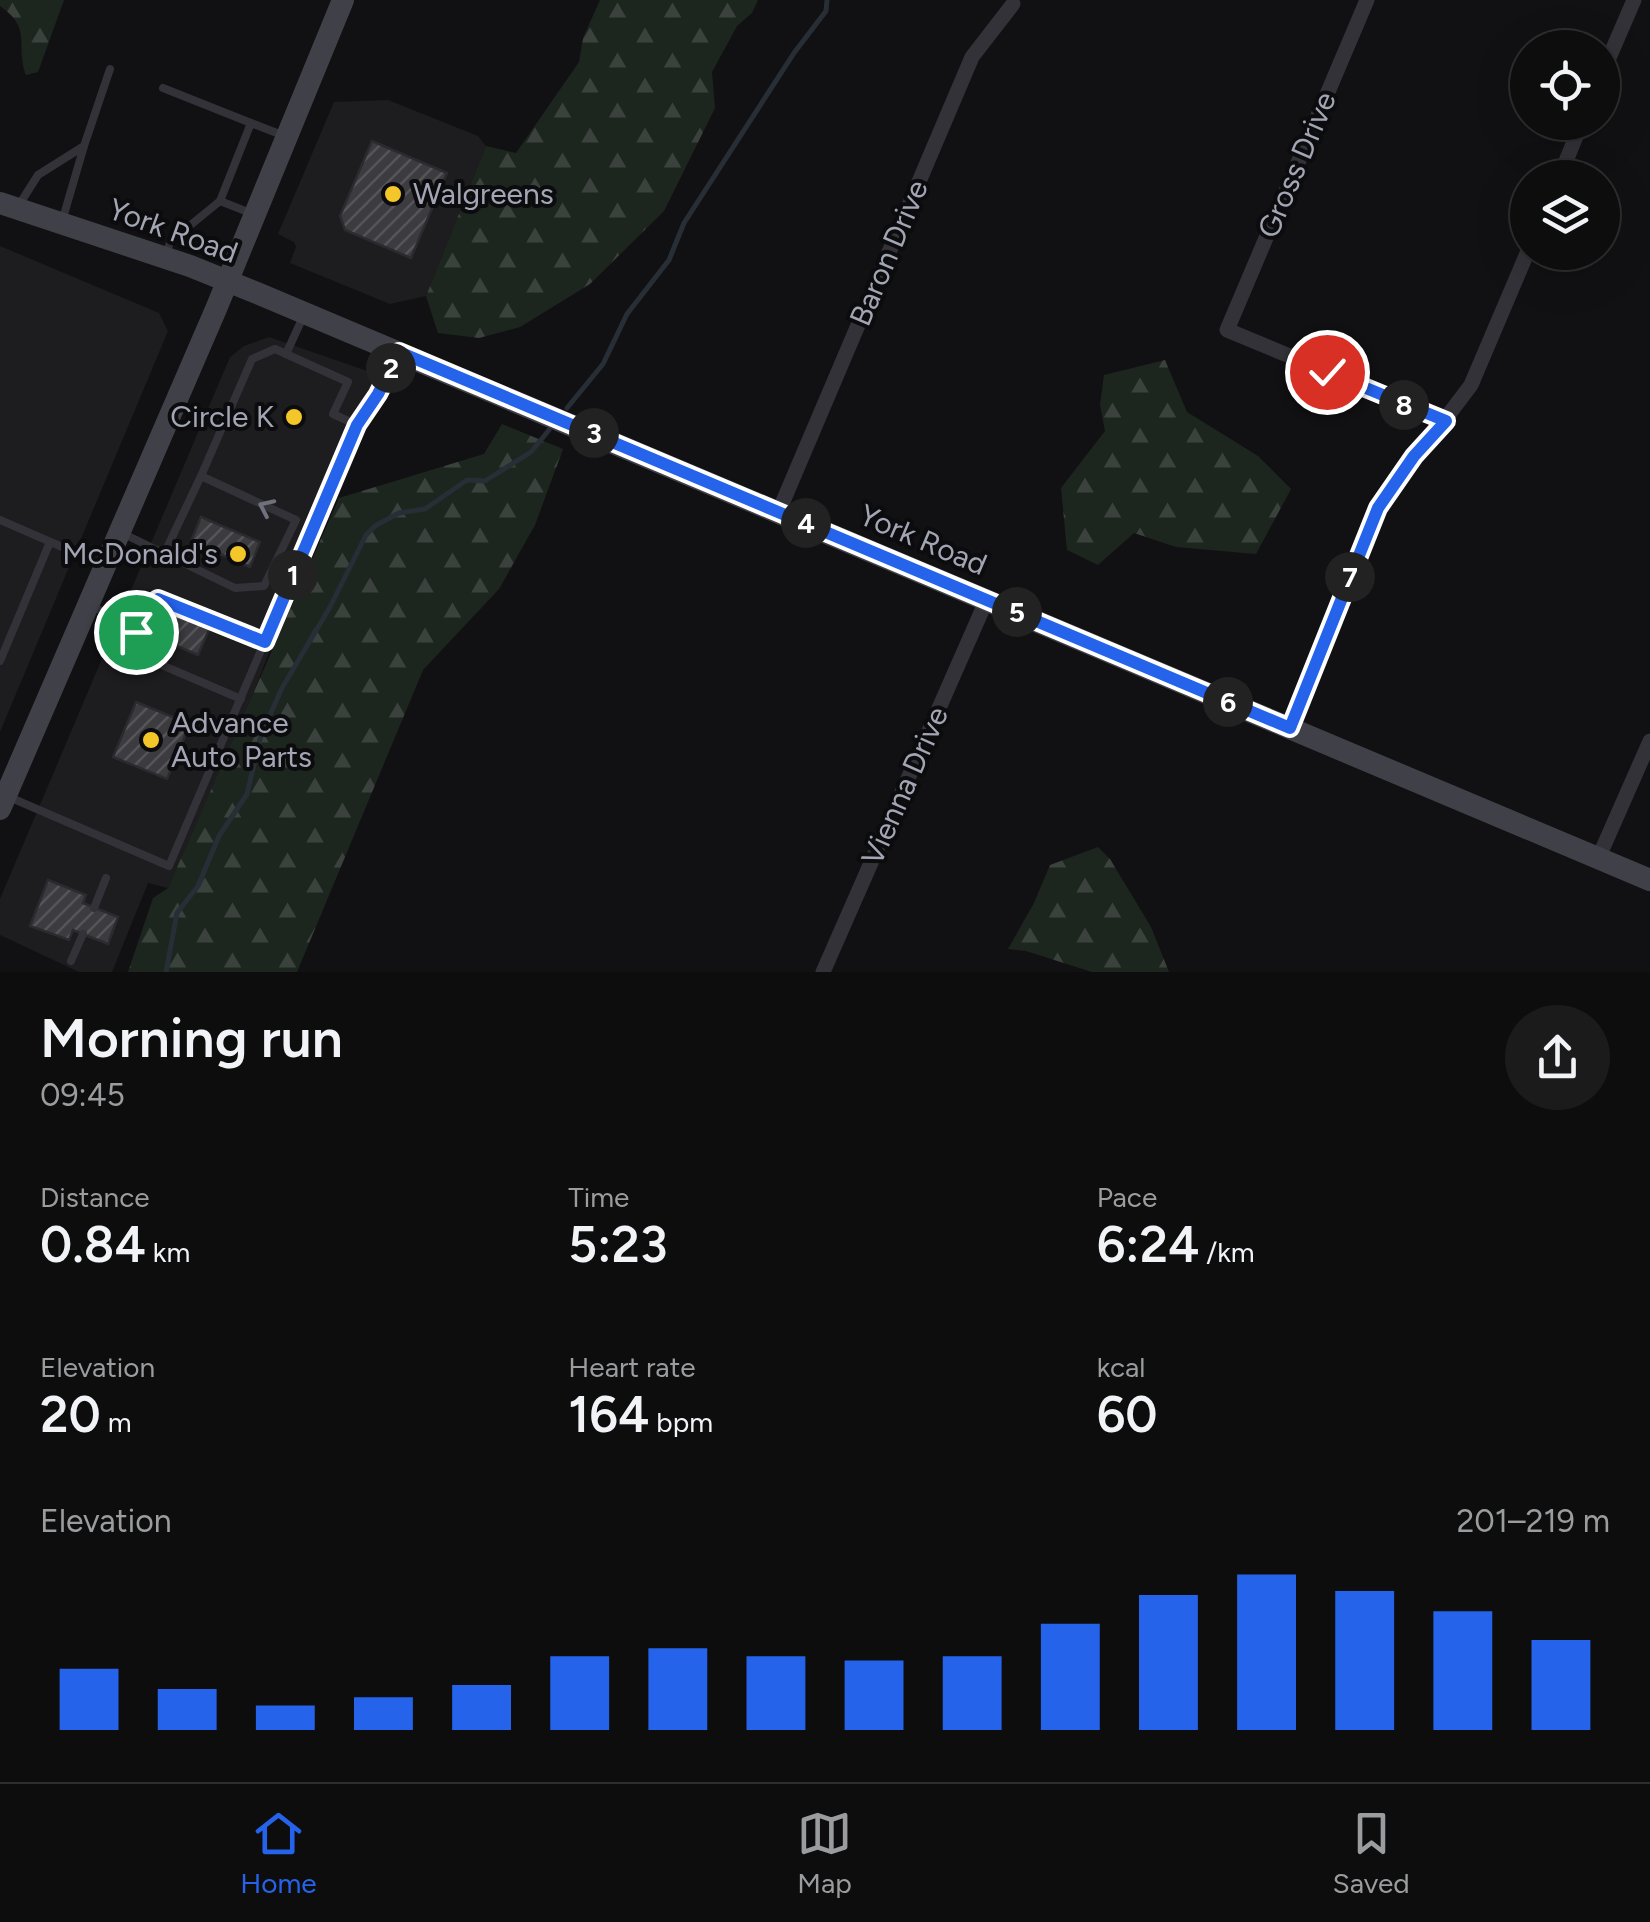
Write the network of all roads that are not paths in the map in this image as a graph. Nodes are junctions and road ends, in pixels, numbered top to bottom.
1 (344, 0) edge
2 (1367, 0) edge
3 (1634, 0) edge
4 (1013, 4) dead end
5 (1620, 32) edge
6 (110, 69) dead end
7 (163, 88) dead end
8 (251, 123) junction
9 (286, 136) junction
10 (84, 146) junction
11 (220, 201) junction
12 (8, 206) edge
13 (254, 214) junction
14 (62, 224) junction
15 (164, 258) junction
16 (1520, 270) edge
17 (227, 282) junction
18 (305, 313) junction
19 (399, 352) junction
20 (286, 354) junction
21 (1446, 421) junction
22 (357, 425) junction
23 (202, 476) junction
24 (779, 512) junction
25 (0, 520) edge
26 (296, 520) junction
27 (313, 528) junction
28 (120, 532) junction
29 (50, 542) junction
30 (165, 552) junction
31 (105, 566) junction
32 (987, 600) junction
33 (88, 605) junction
34 (138, 625) junction
35 (265, 642) junction
36 (0, 660) edge
37 (241, 699) junction
38 (1290, 728) junction
39 (1650, 742) edge
40 (2, 799) edge
41 (1598, 859) junction
42 (106, 878) dead end
43 (1650, 880) edge
44 (94, 908) dead end
45 (83, 934) dead end
46 (72, 961) dead end
47 (823, 972) edge

1 - 9 street
2 - 21 street, Gross Drive
3 - 5 street
4 - 24 street, Baron Drive
6 - 10 lane
7 - 8 lane
8 - 9 lane
8 - 11 lane
9 - 13 street
10 - 12 lane
10 - 14 lane
11 - 13 lane
11 - 15 lane
12 - 14 street, York Road
13 - 17 street
14 - 15 street, York Road
15 - 17 street, York Road
16 - 21 street
17 - 18 street, York Road
17 - 28 street
18 - 19 street, York Road
18 - 20 lane
19 - 22 lane
19 - 24 street, York Road
20 - 22 lane
20 - 23 lane
21 - 38 street
22 - 27 lane
26 -> 23 lane
23 - 30 lane
24 - 32 street, York Road
25 - 29 lane
26 - 27 lane
26 - 30 lane
27 - 35 lane
28 - 30 lane
28 - 31 street
29 - 31 lane
29 - 36 lane
31 - 33 street
32 - 38 street, York Road
32 - 47 street, Vienna Drive
33 - 34 lane
33 - 40 street
34 - 35 lane
34 - 37 lane
35 - 37 lane
37 - 40 lane
38 - 41 street, York Road
39 - 41 street
41 - 43 street, York Road
42 - 44 lane
45 - 46 lane

